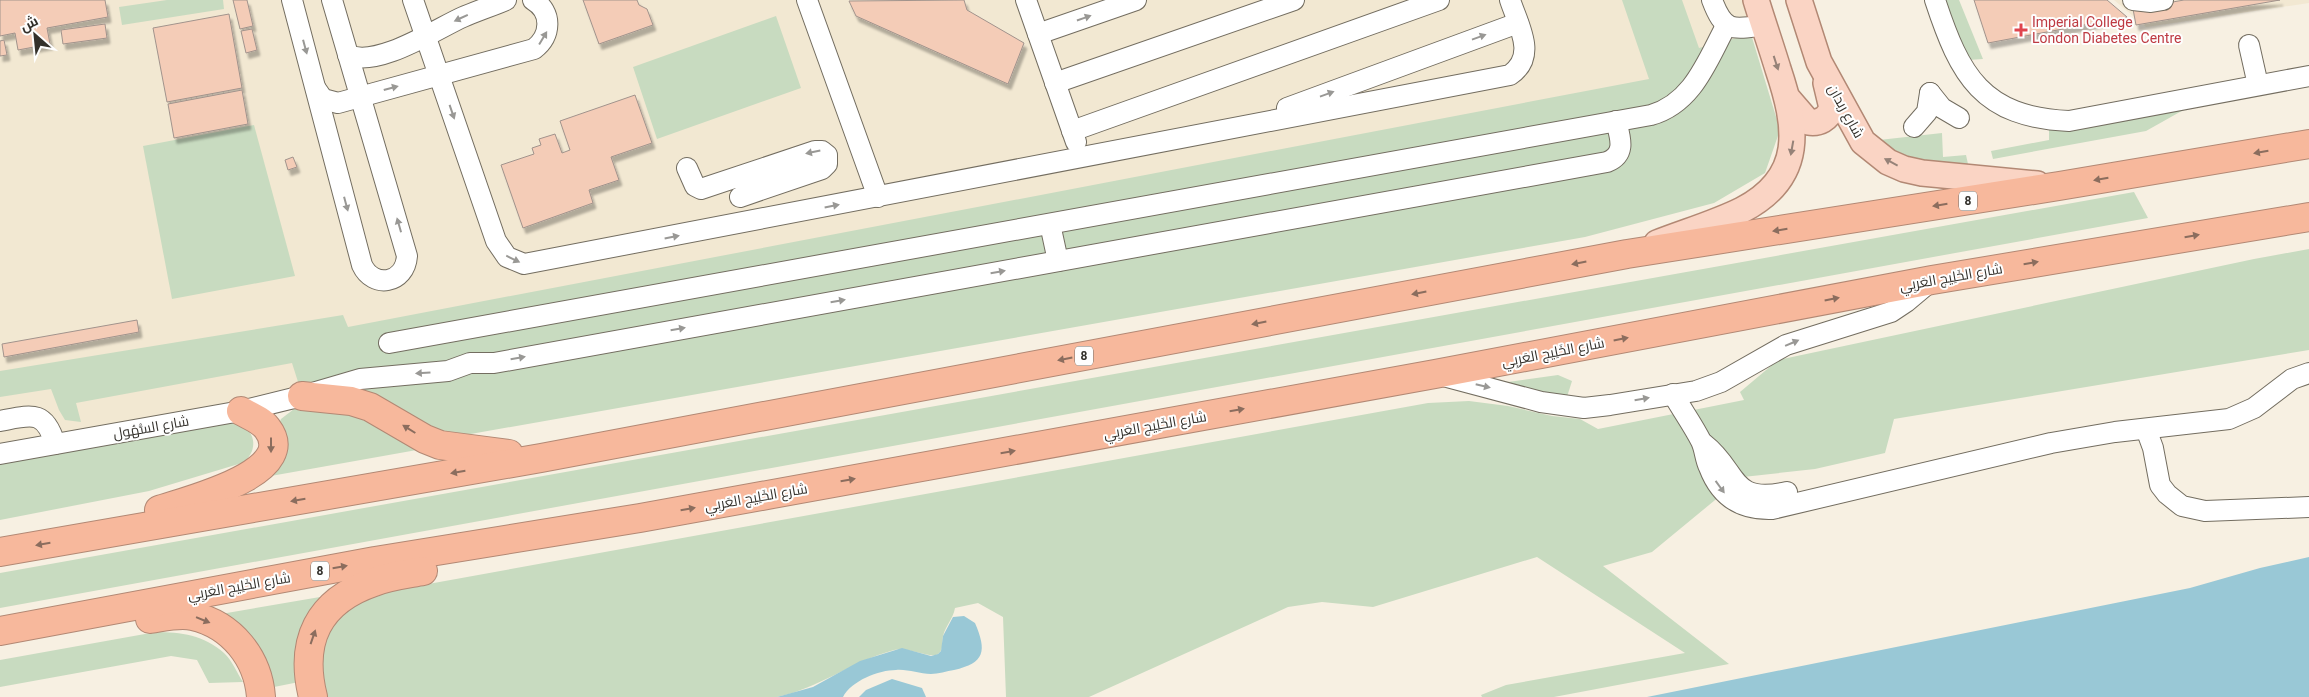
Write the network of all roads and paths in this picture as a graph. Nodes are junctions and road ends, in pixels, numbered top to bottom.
1 (292, 0) edge
2 (332, 0) edge
3 (413, 0) edge
4 (506, 0) edge
5 (533, 0) edge
6 (807, 0) edge
7 (1026, 0) edge
8 (1136, 0) edge
9 (1294, 0) edge
10 (1439, 0) edge
11 (1510, 0) edge
12 (1712, 0) edge
13 (1756, 0) edge
14 (1799, 0) edge
15 (1935, 0) edge
16 (2133, 0) edge
17 (2163, 0) edge
18 (1518, 23) junction
19 (1764, 25) junction
20 (1726, 26) junction
21 (1038, 34) junction
22 (426, 37) junction
23 (2249, 45) dead end
24 (348, 55) junction
25 (1819, 62) junction
26 (439, 75) junction
27 (2309, 76) edge
28 (1055, 84) junction
29 (2258, 85) junction
30 (316, 89) junction
31 (361, 96) junction
32 (1789, 100) junction
33 (1959, 118) dead end
34 (1616, 121) junction
35 (1914, 127) dead end
36 (1232, 129) junction
37 (1072, 131) junction
38 (2309, 144) edge
39 (1081, 158) junction
40 (687, 168) dead end
41 (2059, 186) junction
42 (878, 197) junction
43 (2309, 216) edge
44 (749, 222) junction
45 (1050, 224) junction
46 (1627, 254) junction
47 (1058, 261) junction
48 (1932, 280) junction
49 (464, 330) junction
50 (390, 344) dead end
51 (2309, 360) edge
52 (470, 363) junction
53 (2309, 373) edge
54 (1435, 374) junction
55 (1673, 394) junction
56 (302, 396) junction
57 (241, 411) junction
58 (0, 421) edge
59 (2146, 430) junction
60 (1702, 443) junction
61 (55, 444) junction
62 (0, 454) edge
63 (541, 458) junction
64 (2309, 507) edge
65 (640, 518) junction
66 (86, 536) junction
67 (0, 552) edge
68 (0, 631) edge
69 (0, 641) edge
70 (261, 697) edge
71 (313, 697) edge

1 -> 30 street
2 - 24 street
3 - 22 street
4 -> 22 street
26 -> 5 street
6 - 42 street
7 - 21 street
21 -> 8 street
9 - 28 street
10 - 37 street
11 - 18 street
12 - 20 street
13 - 19 main road
14 - 25 main road, شارع ربدان
15 - 29 street
16 - 17 street
36 -> 18 street
18 - 36 street
19 - 20 street
19 -> 32 main road
20 - 34 street
21 - 28 street
22 - 24 street
22 - 26 street
23 - 29 street
24 - 31 street
25 - 32 main road
41 -> 25 main road, شارع ربدان
31 -> 26 street
26 -> 44 street
27 - 29 street
28 - 37 street
30 - 31 street
30 -> 31 street
32 -> 46 main road
33 - 35 street
34 - 45 street
34 - 47 street, شارع السُّهُول
36 - 39 street
37 - 39 street
38 -> 41 highway, 8
39 - 42 street
40 - 44 street
41 -> 46 highway, 8
44 -> 42 street
48 -> 43 highway, شارع الخَلِيج العَربِي / 8
45 - 47 street
45 - 49 street
46 -> 63 highway, 8
52 -> 47 street, شارع السُّهُول
54 -> 48 highway, شارع الخَلِيج العَربِي / 8
55 -> 48 street
49 - 50 street
49 - 52 street
51 - 60 street
52 -> 56 street, شارع السُّهُول
53 - 59 street
54 -> 55 street
65 -> 54 highway, شارع الخَلِيج العَربِي / 8
55 - 60 street
56 - 57 street, شارع السُّهُول
63 -> 56 highway
57 - 61 street, شارع السُّهُول
57 -> 66 highway
58 - 61 street
60 -> 59 street
59 - 64 street
61 - 62 street, شارع السُّهُول
63 -> 66 highway, 8
68 -> 65 highway, شارع الخَلِيج العَربِي / 8
71 -> 65 highway
66 -> 67 highway, 8
69 -> 70 highway

